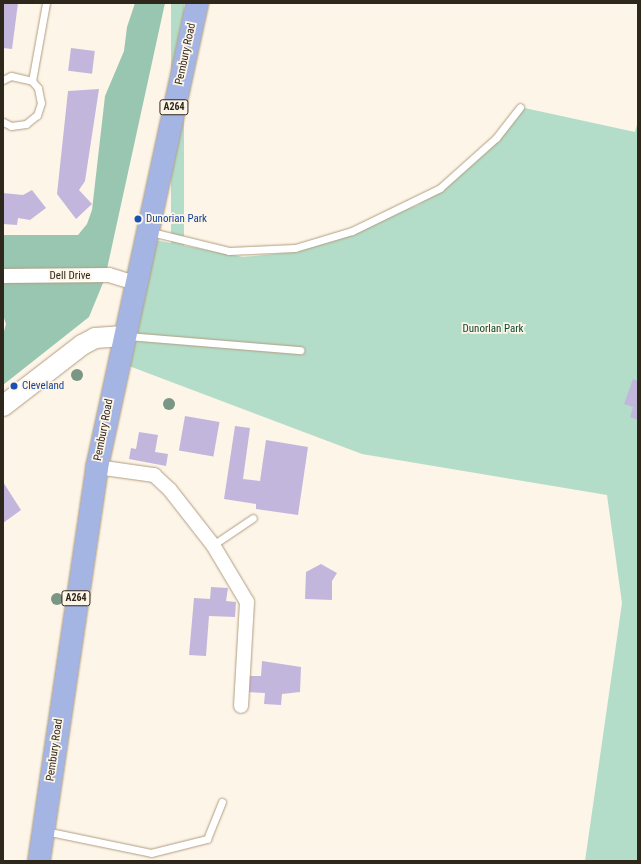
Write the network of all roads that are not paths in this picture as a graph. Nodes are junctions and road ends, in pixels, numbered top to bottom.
1 (46, 3) edge
2 (197, 3) edge
3 (3, 80) edge
4 (32, 81) junction
5 (520, 107) dead end
6 (3, 122) edge
7 (147, 231) junction
8 (3, 276) edge
9 (135, 283) junction
10 (124, 336) junction
11 (300, 350) dead end
12 (3, 406) edge
13 (97, 467) junction
14 (253, 518) dead end
15 (213, 546) junction
16 (241, 706) dead end
17 (222, 802) dead end
18 (44, 831) junction
19 (38, 861) edge

1 - 4 lane
2 - 7 main road, Pembury Road / A264
3 - 4 lane
4 - 6 lane
5 - 7 lane
7 - 9 main road, Pembury Road / A264
8 - 9 street, Dell Drive
9 - 10 main road, Pembury Road / A264
10 - 11 lane
10 - 12 street
10 - 13 main road, Pembury Road / A264
13 - 15 street
13 - 18 main road, Pembury Road / A264
14 - 15 lane
15 - 16 street
17 - 18 lane
18 - 19 main road, Pembury Road / A264

